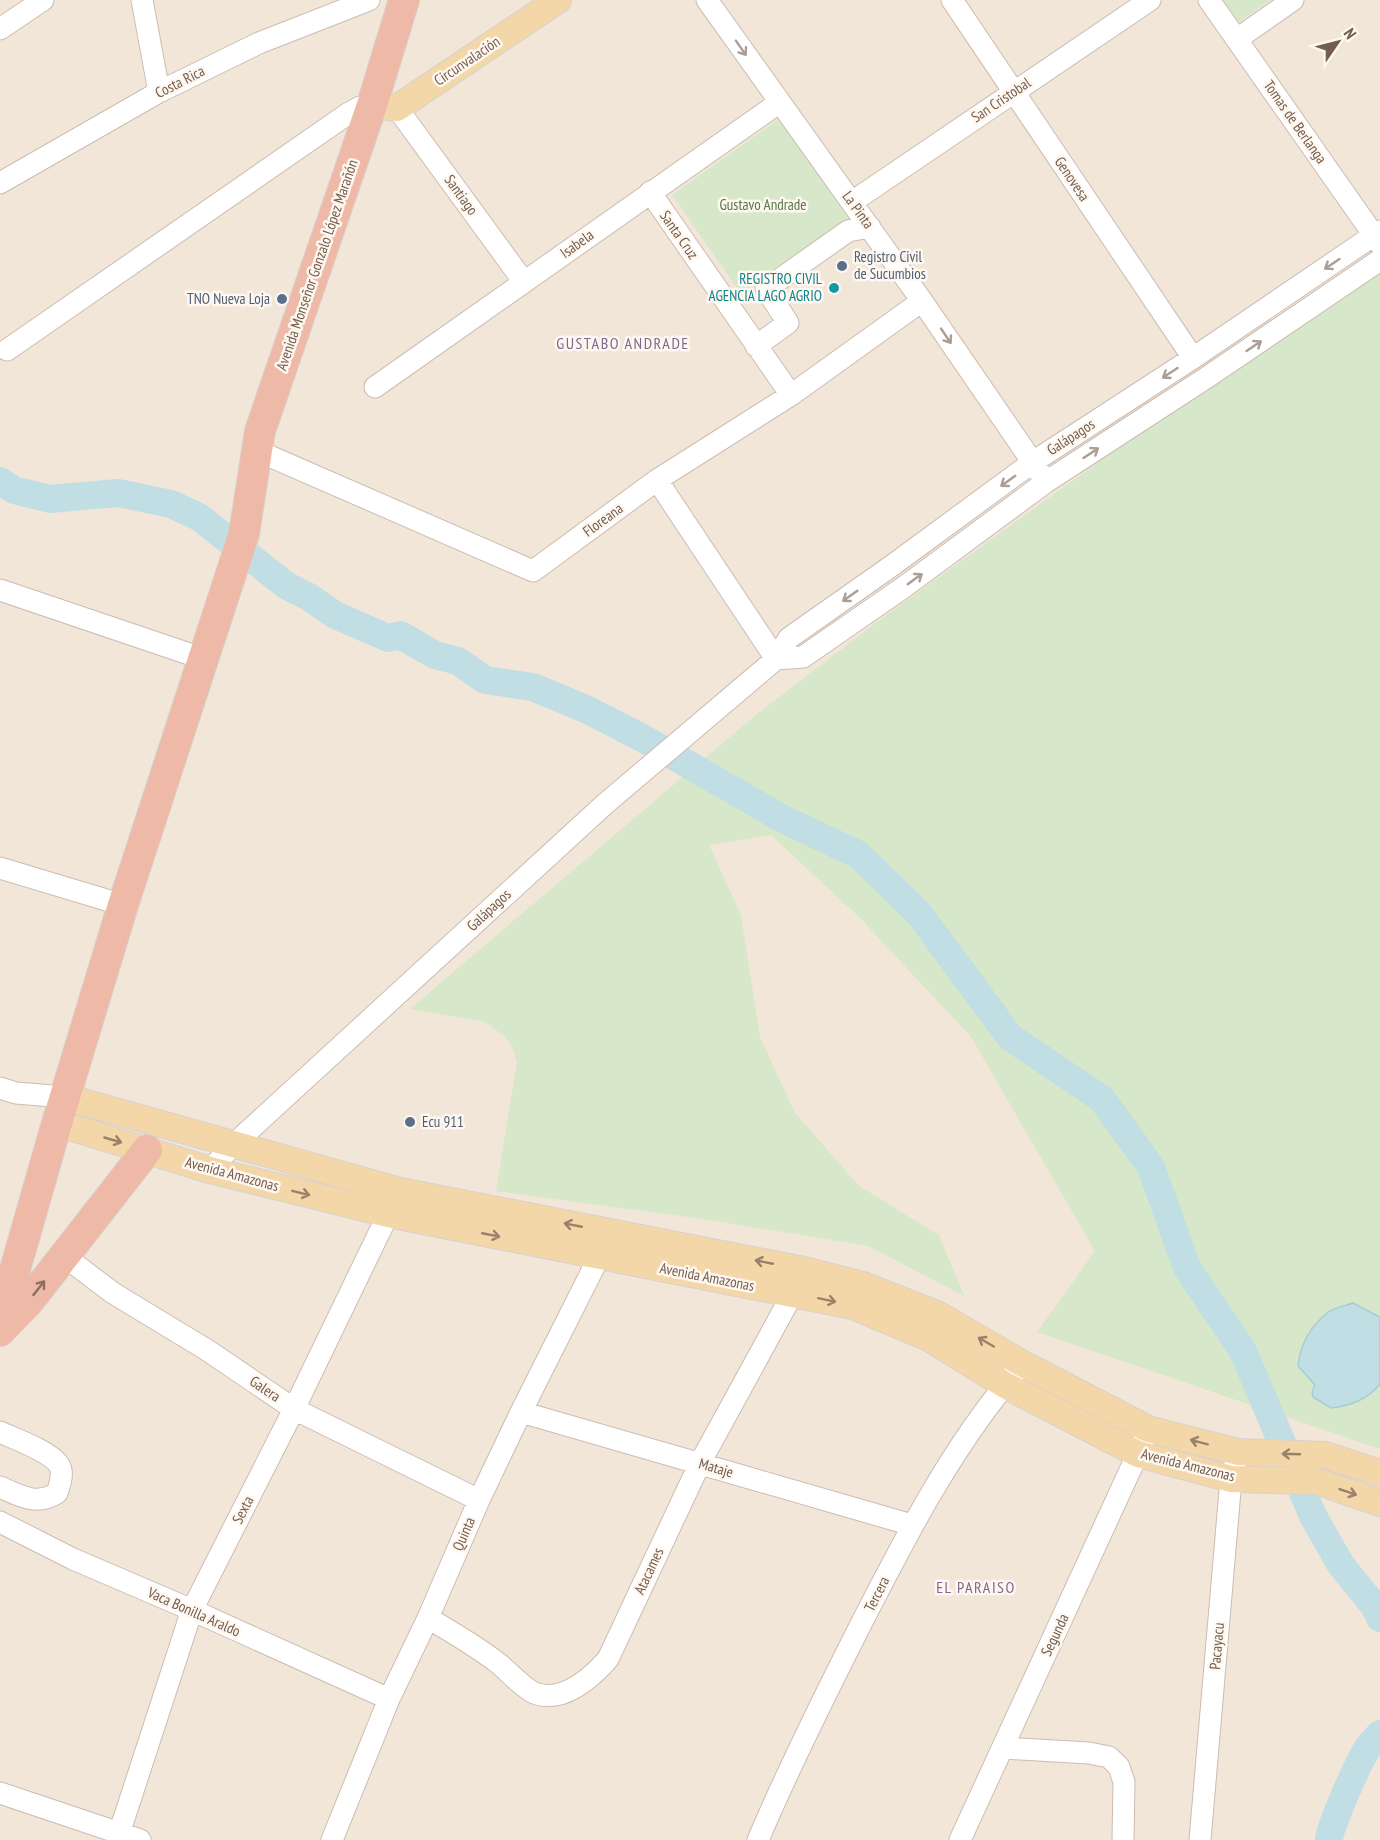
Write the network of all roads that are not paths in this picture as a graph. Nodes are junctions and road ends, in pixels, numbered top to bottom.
1 (43, 0) edge
2 (142, 0) edge
3 (369, 0) edge
4 (404, 0) edge
5 (558, 0) edge
6 (707, 0) edge
7 (952, 0) edge
8 (1150, 0) edge
9 (1209, 0) edge
10 (1293, 0) edge
11 (0, 29) edge
12 (1237, 39) junction
13 (1014, 91) junction
14 (159, 92) junction
15 (780, 102) junction
16 (385, 106) junction
17 (0, 183) edge
18 (650, 192) junction
19 (852, 202) junction
20 (870, 227) junction
21 (1378, 237) edge
22 (1380, 260) edge
23 (524, 282) junction
24 (922, 301) junction
25 (756, 345) junction
26 (7, 350) dead end
27 (1193, 358) junction
28 (375, 387) dead end
29 (791, 395) junction
30 (258, 451) junction
31 (1033, 462) junction
32 (657, 480) junction
33 (1046, 482) junction
34 (0, 590) edge
35 (204, 659) junction
36 (776, 659) junction
37 (0, 868) edge
38 (123, 905) junction
39 (8, 1091) edge
40 (61, 1110) junction
41 (233, 1145) junction
42 (147, 1150) junction
43 (210, 1170) junction
44 (400, 1191) junction
45 (388, 1214) junction
46 (605, 1232) junction
47 (64, 1256) junction
48 (599, 1257) junction
49 (794, 1293) junction
50 (0, 1322) edge
51 (0, 1331) edge
52 (1023, 1364) junction
53 (1005, 1385) junction
54 (294, 1409) junction
55 (521, 1412) junction
56 (1148, 1429) junction
57 (0, 1433) edge
58 (1247, 1452) junction
59 (1138, 1454) junction
60 (700, 1463) junction
61 (1380, 1473) edge
62 (1240, 1479) junction
63 (0, 1487) edge
64 (478, 1500) junction
65 (1380, 1503) edge
66 (0, 1522) edge
67 (912, 1525) junction
68 (192, 1610) junction
69 (428, 1618) junction
70 (389, 1699) junction
71 (1003, 1748) junction
72 (0, 1793) edge
73 (118, 1836) edge
74 (140, 1840) edge
75 (332, 1840) edge
76 (758, 1840) edge
77 (960, 1840) edge
78 (1123, 1840) edge
79 (1200, 1840) edge

1 - 11 street
2 - 14 street
3 - 14 street, Costa Rica
4 - 16 highway, Avenida Monseñor Gonzalo López Marañón
5 - 16 main road, Circunvalación
6 -> 15 street, La Pinta
7 - 13 street, Genovesa
8 - 13 street, San Cristobal
9 - 12 street, Tomas de Berlanga
10 - 12 street
12 - 21 street, Tomas de Berlanga
13 - 19 street, San Cristobal
13 - 27 street, Genovesa
14 - 17 street, Costa Rica
15 - 18 street, Isabela
15 - 19 street, La Pinta
16 - 23 street, Santiago
16 - 26 street
16 - 30 highway, Avenida Monseñor Gonzalo López Marañón
18 - 23 street, Isabela
18 - 25 street, Santa Cruz
19 - 20 street, La Pinta
20 - 24 street, La Pinta
20 - 25 street
21 -> 27 street, Galápagos
33 -> 22 street, Galápagos
23 - 28 street, Isabela
24 - 29 street, Floreana
24 -> 31 street, La Pinta
25 - 29 street, Santa Cruz
27 -> 31 street, Galápagos
29 - 32 street, Floreana
30 - 32 street, Floreana
30 - 35 highway, Avenida Monseñor Gonzalo López Marañón
31 - 33 street, La Pinta
31 -> 36 street, Galápagos
32 - 36 street
36 -> 33 street, Galápagos
34 - 35 street
35 - 38 highway, Avenida Monseñor Gonzalo López Marañón
36 - 41 street, Galápagos
37 - 38 street
38 - 40 highway, Avenida Monseñor Gonzalo López Marañón
39 - 40 street, Avenida Amazonas
40 - 41 main road, Avenida Amazonas
40 -> 42 main road, Avenida Amazonas
40 - 50 highway, Avenida Monseñor Gonzalo López Marañón
41 - 43 street, Galápagos
41 - 44 main road, Avenida Amazonas
42 - 43 main road, Avenida Amazonas
42 - 47 highway
43 -> 45 main road, Avenida Amazonas
44 - 45 street, Sexta
46 -> 44 main road, Avenida Amazonas
45 -> 48 main road, Avenida Amazonas
45 - 54 street, Sexta
46 - 48 street, Quinta
52 -> 46 main road, Avenida Amazonas
51 -> 47 highway
47 - 54 street, Galera
48 - 49 main road, Avenida Amazonas
48 - 55 street, Quinta
49 -> 53 main road, Avenida Amazonas
49 - 60 street, Atacames
52 - 53 street, Tercera
52 - 56 main road, Avenida Amazonas
53 - 59 main road, Avenida Amazonas
53 - 67 street, Tercera
54 - 64 street, Galera
54 - 68 street, Sexta
55 - 60 street, Mataje
55 - 64 street, Quinta
58 -> 56 main road, Avenida Amazonas
56 - 59 street, Segunda
57 - 63 street
61 -> 58 main road, Avenida Amazonas
58 - 62 street, Pacayacu
59 - 62 main road, Avenida Amazonas
59 - 71 street, Segunda
60 - 67 street, Mataje
60 - 69 street, Atacames
62 -> 65 main road, Avenida Amazonas
62 - 79 street, Pacayacu
64 - 69 street, Quinta
66 - 68 street, Vaca Bonilla Araldo
67 - 76 street, Tercera
68 - 70 street, Vaca Bonilla Araldo
68 - 73 street, Sexta
69 - 70 street, Quinta
70 - 75 street, Quinta
71 - 77 street, Segunda
71 - 78 street
72 - 73 street
73 - 74 street

